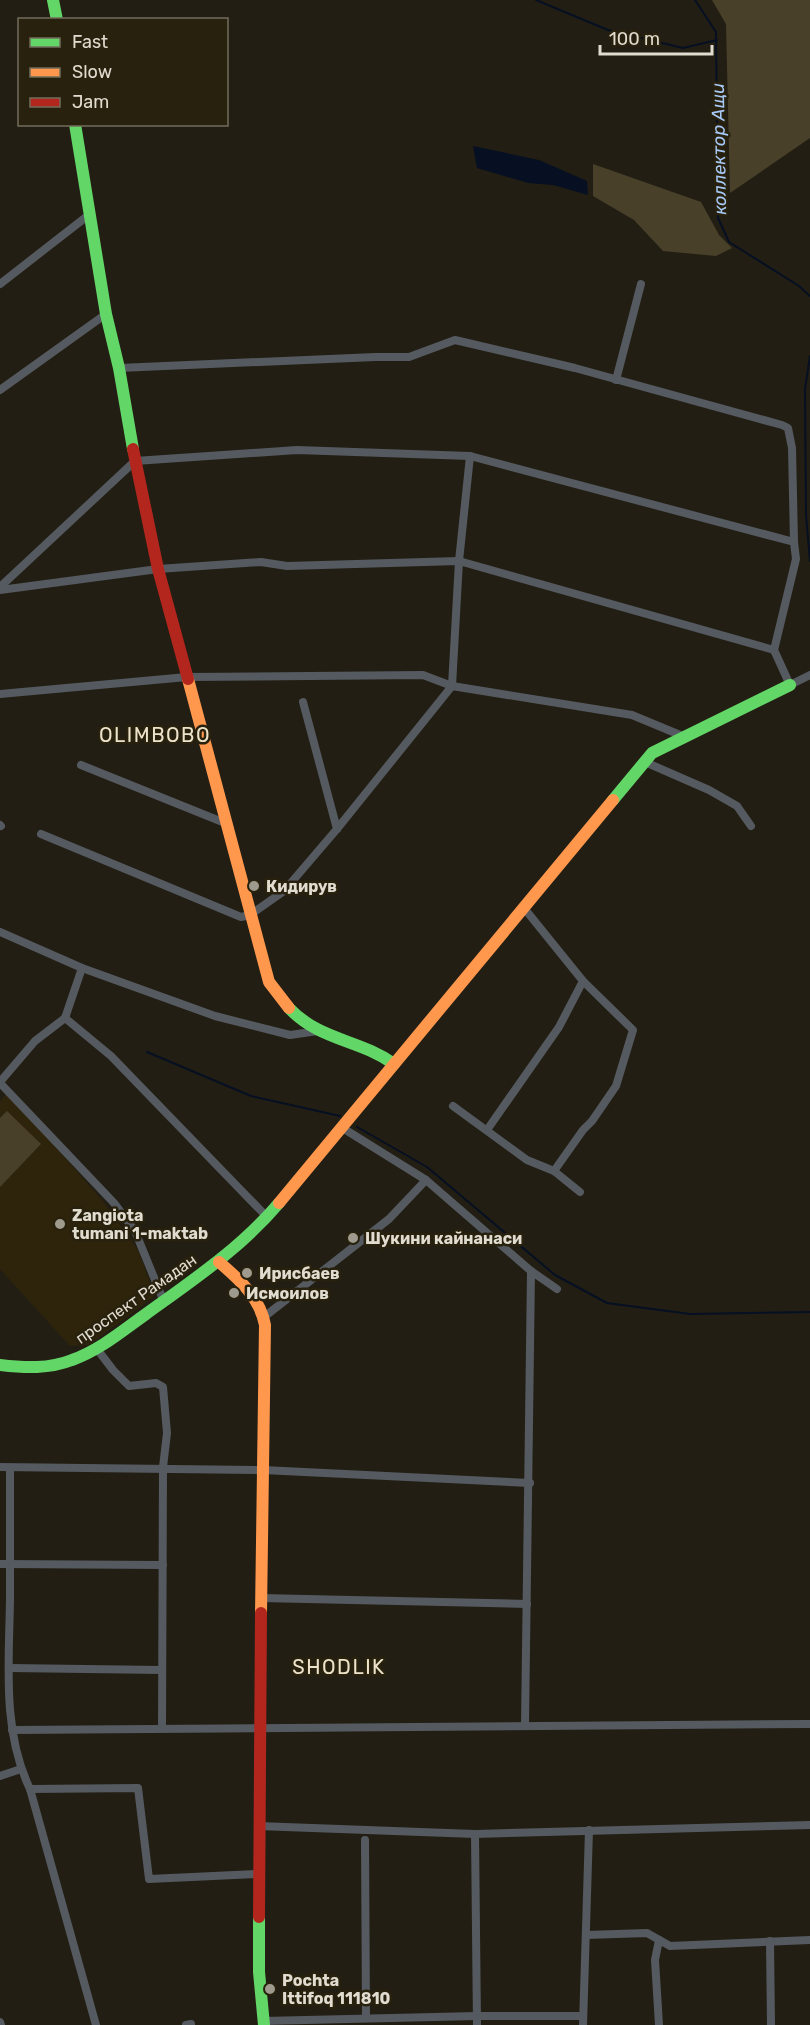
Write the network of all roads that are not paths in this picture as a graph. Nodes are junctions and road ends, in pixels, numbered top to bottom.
1 (53, 0) edge
2 (57, 18) edge
3 (75, 126) edge
4 (90, 214) junction
5 (0, 284) edge
6 (641, 284) dead end
7 (106, 314) junction
8 (119, 368) junction
9 (616, 380) junction
10 (0, 390) edge
11 (470, 456) junction
12 (135, 461) junction
13 (794, 542) junction
14 (459, 561) junction
15 (158, 569) junction
16 (0, 588) edge
17 (774, 650) junction
18 (810, 675) edge
19 (187, 677) junction
20 (452, 686) junction
21 (790, 686) junction
22 (0, 694) edge
23 (303, 702) dead end
24 (685, 737) junction
25 (645, 762) junction
26 (81, 765) dead end
27 (225, 823) junction
28 (751, 826) dead end
29 (337, 829) junction
30 (41, 834) dead end
31 (524, 908) junction
32 (250, 915) junction
33 (0, 932) edge
34 (82, 968) junction
35 (583, 981) junction
36 (65, 1018) junction
37 (319, 1031) junction
38 (394, 1065) junction
39 (0, 1082) edge
40 (453, 1106) dead end
41 (341, 1127) junction
42 (487, 1130) junction
43 (554, 1171) junction
44 (426, 1180) junction
45 (580, 1192) dead end
46 (267, 1217) junction
47 (219, 1262) junction
48 (531, 1271) junction
49 (557, 1289) dead end
50 (164, 1302) junction
51 (264, 1317) junction
52 (97, 1349) junction
53 (0, 1365) edge
54 (0, 1467) edge
55 (163, 1467) junction
56 (10, 1468) junction
57 (263, 1470) junction
58 (530, 1483) junction
59 (0, 1564) edge
60 (10, 1564) junction
61 (163, 1565) junction
62 (261, 1598) junction
63 (527, 1604) junction
64 (9, 1668) junction
65 (162, 1670) junction
66 (810, 1724) edge
67 (525, 1725) junction
68 (259, 1727) junction
69 (162, 1728) junction
70 (12, 1730) junction
71 (21, 1769) junction
72 (0, 1776) edge
73 (30, 1789) junction
74 (810, 1825) edge
75 (258, 1826) junction
76 (588, 1830) junction
77 (475, 1834) junction
78 (365, 1840) dead end
79 (258, 1874) junction
80 (586, 1935) junction
81 (659, 1940) junction
82 (810, 1940) edge
83 (770, 1941) junction
84 (371, 2021) edge
85 (477, 2021) edge
86 (583, 2021) edge
87 (263, 2023) edge
88 (96, 2025) edge
89 (659, 2025) edge
90 (771, 2025) edge

1 - 2 main road
3 - 4 main road
4 - 5 street
4 - 7 main road
6 - 9 street
7 - 8 main road
7 - 10 street
8 - 9 street
8 - 12 main road
9 - 13 street
11 - 12 street
11 - 13 street
11 - 14 street
12 - 15 main road
12 - 16 street
13 - 17 street
14 - 15 street
14 - 17 street
14 - 20 street
15 - 16 street
15 - 19 main road
17 - 21 street
18 - 21 street
19 - 20 street
19 - 22 street
19 - 27 main road
20 - 24 street
20 - 29 street
21 - 24 main road, проспект Рамадан
23 - 29 street
24 - 25 main road, проспект Рамадан
25 - 28 street
25 - 31 main road, проспект Рамадан
26 - 27 street
27 - 32 main road
29 - 32 street
30 - 32 street
31 - 35 street
31 - 38 main road, проспект Рамадан
32 - 37 main road
33 - 34 street
34 - 36 street
34 - 37 street
35 - 42 street
35 - 43 street
36 - 39 street
36 - 46 street
37 - 38 main road
38 - 41 main road, проспект Рамадан
39 - 50 street
40 - 42 street
41 - 44 street
41 - 46 main road, проспект Рамадан
42 - 43 street
43 - 45 street
44 - 48 street
44 - 51 street
46 - 47 main road, проспект Рамадан
47 - 50 main road, проспект Рамадан
47 - 51 main road
48 - 49 street
48 - 58 street
50 - 52 main road, проспект Рамадан
51 - 57 main road
52 - 53 main road, проспект Рамадан
52 - 55 street
54 - 56 street
55 - 56 street
55 - 57 street
55 - 61 street
56 - 60 street
57 - 58 street
57 - 62 main road
58 - 63 street
59 - 60 street
60 - 61 street
60 - 64 street
61 - 65 street
62 - 63 street
62 - 68 main road
63 - 67 street
64 - 65 street
64 - 70 street
65 - 69 street
66 - 67 street
67 - 68 street
68 - 69 street
68 - 75 main road
69 - 70 street
70 - 71 street
71 - 72 street
71 - 73 street
73 - 79 street
73 - 88 street
74 - 76 street
75 - 77 street
75 - 79 main road
76 - 77 street
76 - 80 street
77 - 85 street
78 - 84 street
79 - 87 main road
80 - 81 street
80 - 86 street
81 - 83 street
81 - 89 street
82 - 83 street
83 - 90 street
84 - 85 street
84 - 87 street
85 - 86 street

